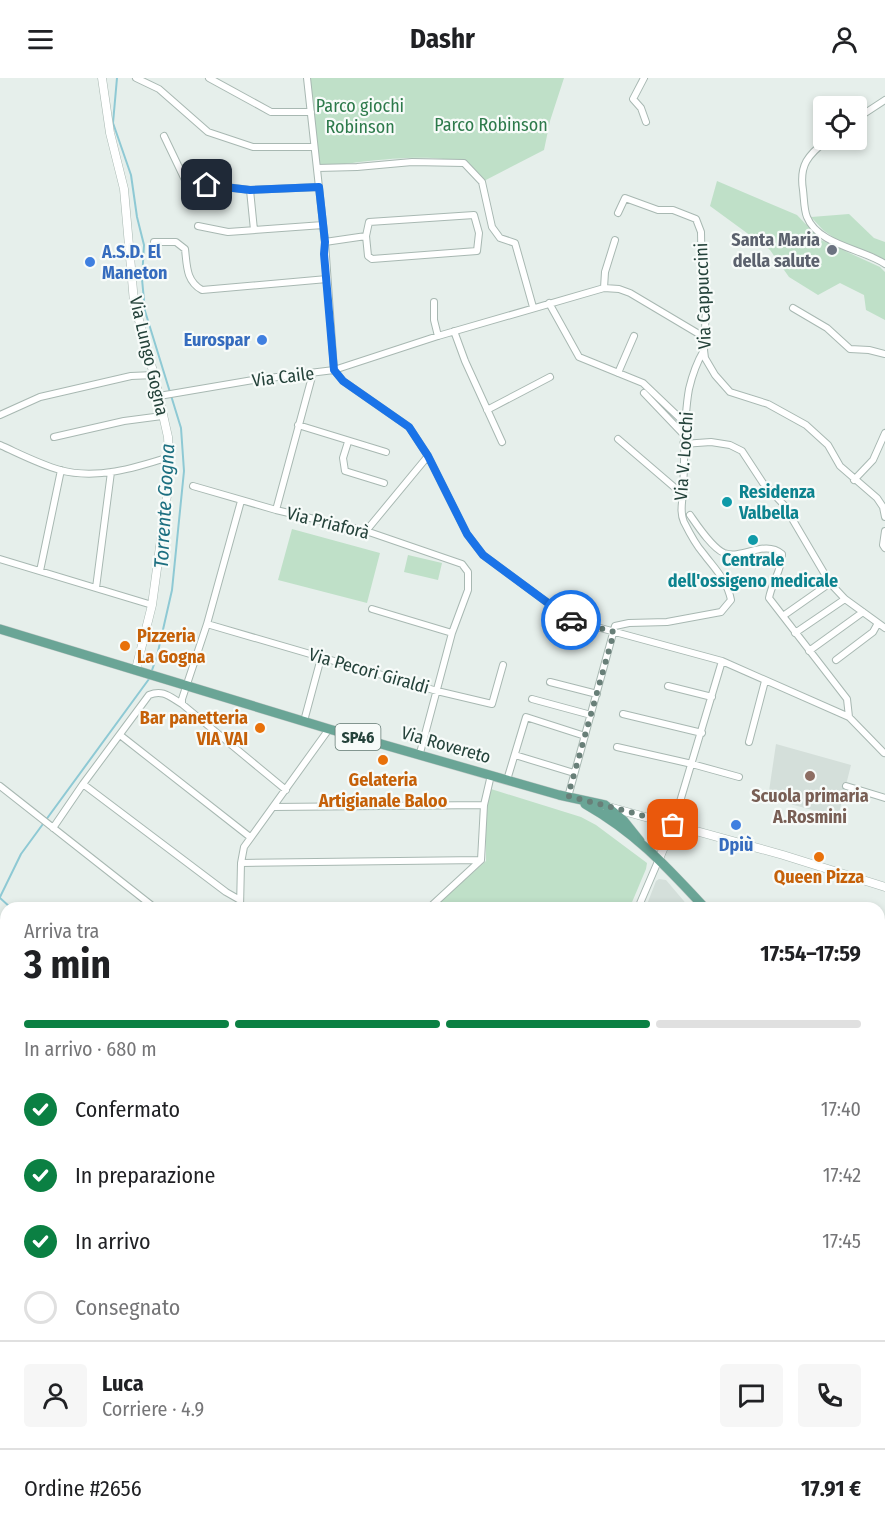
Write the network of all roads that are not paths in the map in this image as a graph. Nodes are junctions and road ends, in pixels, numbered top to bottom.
1 (102, 78) edge
2 (136, 78) edge
3 (209, 78) edge
4 (307, 78) edge
5 (644, 78) edge
6 (885, 100) edge
7 (311, 112) junction
8 (867, 112) edge
9 (646, 122) dead end
10 (164, 136) dead end
11 (314, 147) junction
12 (816, 150) edge
13 (316, 168) junction
14 (319, 187) junction
15 (250, 190) junction
16 (618, 213) dead end
17 (323, 225) junction
18 (198, 226) dead end
19 (254, 230) junction
20 (366, 236) junction
21 (615, 240) dead end
22 (154, 242) dead end
23 (325, 242) junction
24 (885, 264) edge
25 (327, 279) junction
26 (604, 288) junction
27 (434, 302) dead end
28 (549, 303) junction
29 (533, 307) junction
30 (793, 308) dead end
31 (454, 331) junction
32 (438, 336) junction
33 (634, 336) dead end
34 (704, 337) junction
35 (704, 350) junction
36 (885, 354) edge
37 (334, 370) junction
38 (313, 373) junction
39 (618, 373) junction
40 (154, 375) junction
41 (550, 377) dead end
42 (644, 393) dead end
43 (161, 396) junction
44 (487, 410) junction
45 (0, 415) edge
46 (162, 416) junction
47 (686, 424) junction
48 (298, 425) junction
49 (885, 433) edge
50 (685, 436) junction
51 (54, 437) dead end
52 (618, 439) dead end
53 (348, 442) junction
54 (502, 442) dead end
55 (683, 444) junction
56 (0, 445) edge
57 (386, 452) dead end
58 (428, 456) junction
59 (169, 457) junction
60 (61, 470) junction
61 (111, 472) junction
62 (854, 480) junction
63 (384, 483) dead end
64 (193, 486) dead end
65 (683, 492) junction
66 (241, 501) junction
67 (276, 510) junction
68 (690, 515) dead end
69 (885, 517) edge
70 (366, 531) junction
71 (885, 531) edge
72 (885, 548) edge
73 (0, 559) edge
74 (40, 571) junction
75 (830, 583) junction
76 (96, 588) junction
77 (845, 599) junction
78 (152, 605) junction
79 (372, 609) dead end
80 (863, 612) junction
81 (783, 616) junction
82 (878, 623) junction
83 (207, 624) junction
84 (885, 628) edge
85 (0, 629) edge
86 (614, 632) junction
87 (452, 633) junction
88 (795, 633) junction
89 (16, 634) junction
90 (0, 635) edge
91 (808, 651) junction
92 (321, 658) junction
93 (836, 660) dead end
94 (722, 661) junction
95 (503, 665) dead end
96 (140, 670) junction
97 (765, 681) junction
98 (550, 682) dead end
99 (187, 686) junction
100 (668, 686) dead end
101 (437, 691) junction
102 (597, 694) junction
103 (712, 697) junction
104 (532, 699) dead end
105 (182, 704) junction
106 (623, 714) dead end
107 (591, 715) junction
108 (849, 717) junction
109 (304, 721) junction
110 (329, 729) junction
111 (702, 732) junction
112 (120, 735) junction
113 (585, 736) junction
114 (749, 742) dead end
115 (617, 747) dead end
116 (885, 751) edge
117 (420, 753) junction
118 (514, 755) junction
119 (692, 764) junction
120 (574, 773) junction
121 (491, 775) junction
122 (739, 777) dead end
123 (507, 780) junction
124 (83, 784) junction
125 (0, 786) edge
126 (846, 786) dead end
127 (286, 790) junction
128 (572, 797) junction
129 (885, 798) edge
130 (484, 805) junction
131 (273, 807) junction
132 (601, 807) junction
133 (626, 816) junction
134 (673, 825) junction
135 (51, 827) junction
136 (250, 837) junction
137 (640, 842) junction
138 (659, 859) junction
139 (481, 860) junction
140 (241, 863) junction
141 (885, 887) edge
142 (147, 902) edge
143 (238, 902) edge
144 (240, 902) edge
145 (436, 902) edge
146 (641, 902) edge
147 (699, 902) edge

1 - 40 street, Via Lungo Gogna
2 - 11 street
3 - 7 street
4 - 7 street
5 - 9 street
6 - 8 street
7 - 11 street
10 - 15 street
11 - 13 street
12 - 24 street
13 - 14 street
13 - 29 street
14 - 15 street
14 - 17 street
15 - 19 street
16 - 34 street, Via Cappuccini
17 - 19 street
17 - 23 street
18 - 19 street
20 - 20 street
20 - 23 street
21 - 26 street
22 - 25 street
23 - 25 street
25 - 37 street
26 - 28 street, Via Caile
26 - 34 street, Via Caile
27 - 32 street
28 - 29 street, Via Caile
28 - 39 street
29 - 31 street, Via Caile
30 - 36 street
31 - 32 street, Via Caile
31 - 44 street
32 - 37 street, Via Caile
33 - 39 street
34 - 35 street, Via Cappuccini
35 - 47 street, Via V. Locchi
35 - 62 street, Via Cappuccini
37 - 38 street, Via Caile
37 - 58 street
38 - 43 street, Via Caile
38 - 48 street
39 - 47 street
40 - 43 street, Via Lungo Gogna
40 - 45 street
41 - 44 street
42 - 50 street
43 - 46 street, Via Lungo Gogna
44 - 54 street
46 - 51 street
46 - 59 street, Via Lungo Gogna
47 - 50 street, Via V. Locchi
48 - 53 street
48 - 67 street
49 - 62 street
50 - 55 street, Via V. Locchi
52 - 65 street
53 - 57 street
53 - 63 street
55 - 65 street, Via V. Locchi
55 - 75 street
56 - 60 street
58 - 70 street
58 - 86 street
59 - 61 street
59 - 78 street, Via Lungo Gogna
60 - 61 street
60 - 74 street
61 - 76 street
62 - 69 street, Via Cappuccini
64 - 66 street, Via Priaforà
65 - 86 street, Via V. Locchi
66 - 67 street, Via Priaforà
66 - 83 street
67 - 70 street, Via Priaforà
68 - 81 street
70 - 87 street, Via Priaforà
71 - 72 street
73 - 74 street
74 - 76 street
75 - 77 street
75 - 81 street
76 - 78 street
77 - 80 street
77 - 88 street
78 - 96 street, Via Lungo Gogna
79 - 87 street
80 - 82 street
80 - 91 street
81 - 88 street
82 - 84 street
82 - 93 street
83 - 92 street, Via Pecori Giraldi
83 - 99 street
85 - 89 main road, SP46
86 - 94 street
86 - 102 street
87 - 101 street
88 - 91 street
89 - 90 main road, SP46
89 - 96 main road, SP46
91 - 108 street
92 - 101 street, Via Pecori Giraldi
92 - 109 street
94 - 97 street
94 - 103 street
95 - 101 street, Via Pecori Giraldi
96 - 99 main road, Via Rovereto / SP46
97 - 108 street
97 - 114 street
98 - 102 street
99 - 105 street
99 - 109 main road, Via Rovereto / SP46
100 - 103 street
101 - 117 street
102 - 107 street
103 - 111 street
104 - 107 street
105 - 112 street
105 - 127 street
106 - 111 street
107 - 113 street
108 - 116 street
109 - 110 main road, Via Rovereto / SP46
110 - 117 main road, Via Rovereto / SP46
110 - 127 street
111 - 119 street
112 - 124 street
112 - 136 street
113 - 118 street
113 - 120 street
115 - 119 street
117 - 121 main road, Via Rovereto / SP46
118 - 120 street
118 - 123 street
119 - 122 street
119 - 134 street
120 - 128 street
121 - 123 main road, Via Rovereto / SP46
121 - 130 street
123 - 128 main road, Via Rovereto / SP46
124 - 135 street
124 - 143 street
125 - 135 street
126 - 129 street
127 - 131 street
128 - 132 main road, Via Rovereto / SP46
130 - 131 street
130 - 139 street
131 - 136 street
132 - 133 main road, SP46
132 - 133 street, Via Rovereto
132 - 137 main road, SP46
133 - 134 street, Via Rovereto
133 - 137 main road, SP46
134 - 138 street
134 - 141 street, Via Rovereto
135 - 142 street
136 - 140 street
137 - 138 main road, SP46
138 - 146 street
138 - 147 main road, SP46
139 - 140 street
139 - 145 street
140 - 144 street

